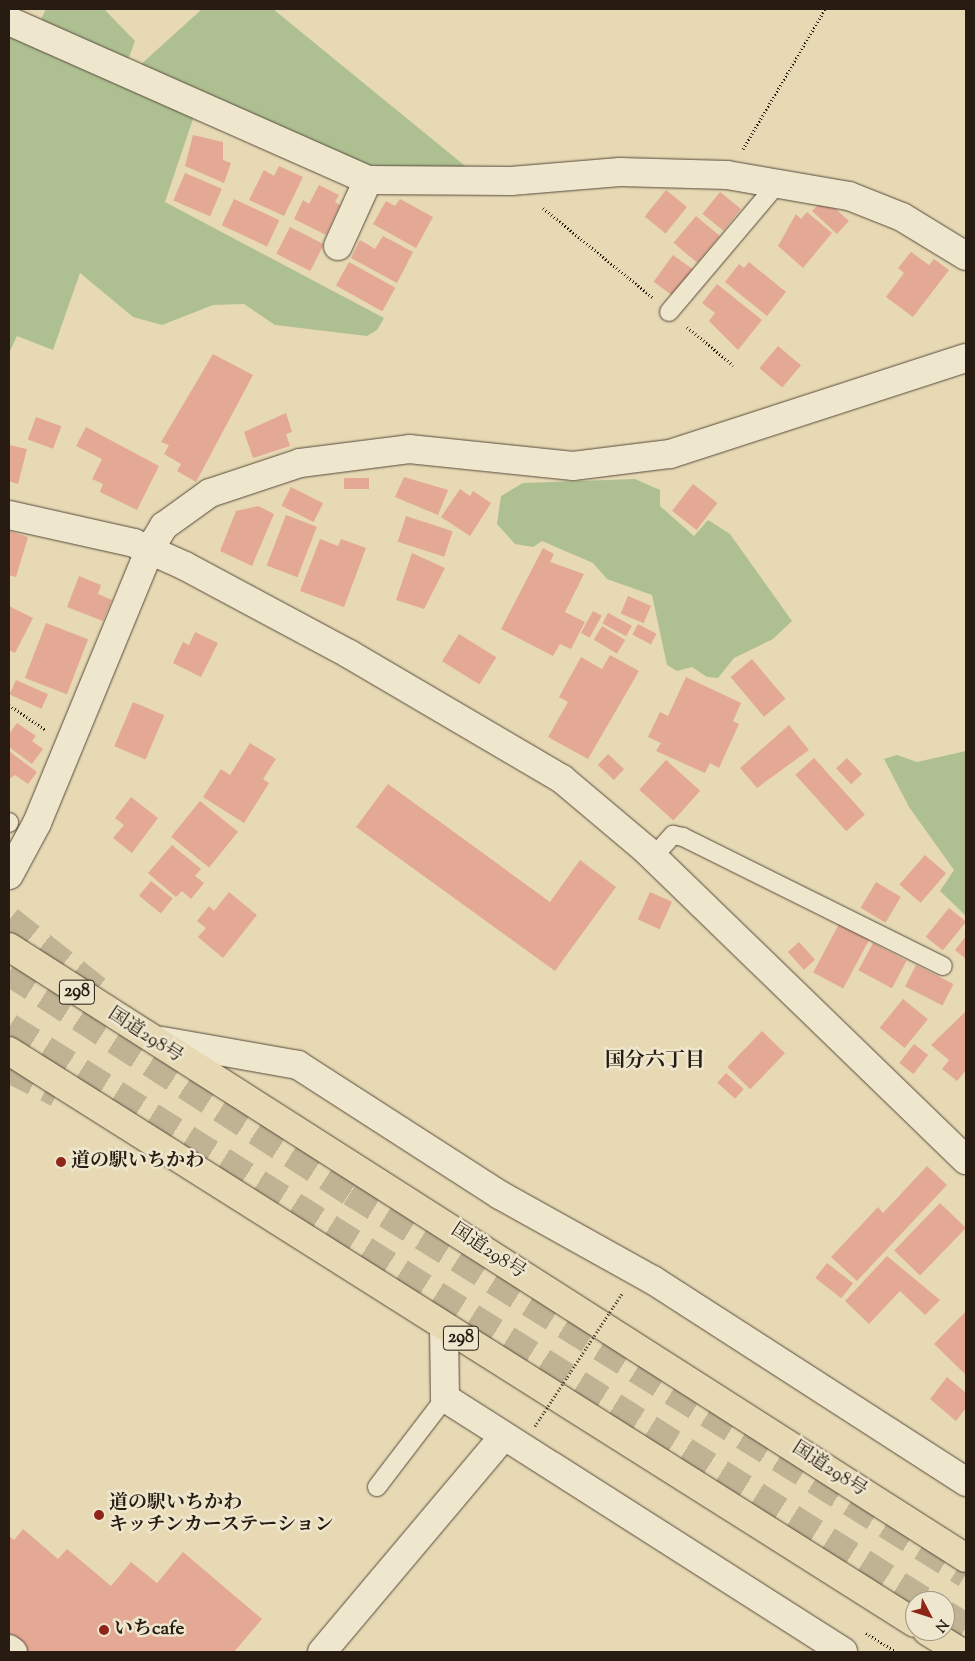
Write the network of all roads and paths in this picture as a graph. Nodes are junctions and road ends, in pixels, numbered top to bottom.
1 (825, 9) edge
2 (9, 21) edge
3 (727, 175) junction
4 (368, 180) junction
5 (511, 182) junction
6 (776, 184) junction
7 (338, 246) dead end
8 (966, 256) edge
9 (669, 312) junction
10 (966, 358) edge
11 (733, 365) dead end
12 (9, 515) edge
13 (150, 549) junction
14 (9, 705) edge
15 (69, 745) junction
16 (654, 857) junction
17 (9, 875) edge
18 (9, 947) edge
19 (944, 966) dead end
20 (146, 1037) junction
21 (9, 1052) edge
22 (966, 1160) edge
23 (623, 1292) dead end
24 (444, 1327) junction
25 (445, 1398) junction
26 (535, 1426) dead end
27 (504, 1436) junction
28 (966, 1482) edge
29 (376, 1487) dead end
30 (966, 1558) edge
31 (905, 1617) edge
32 (943, 1641) edge
33 (9, 1649) edge
34 (13, 1652) edge
35 (322, 1652) edge
36 (843, 1652) edge
37 (961, 1652) edge

1 - 3 path
2 - 4 street
3 - 5 street
3 - 6 street
4 - 5 street
4 - 7 street
5 - 9 path
6 - 8 street
6 - 9 lane
9 - 11 path
10 - 13 street
12 - 13 street
13 - 15 street
13 - 16 street
14 - 15 path
15 - 17 street
16 - 19 lane
16 - 22 street
18 - 20 highway, 国道298号 / 298
20 - 28 street
20 - 30 highway, 国道298号 / 298
21 - 24 highway, 298
23 - 26 path, bridge
24 - 25 street
24 - 31 highway, 298
25 - 27 street
25 - 29 lane
27 - 35 street
27 - 36 street
32 - 37 highway
33 - 34 street

